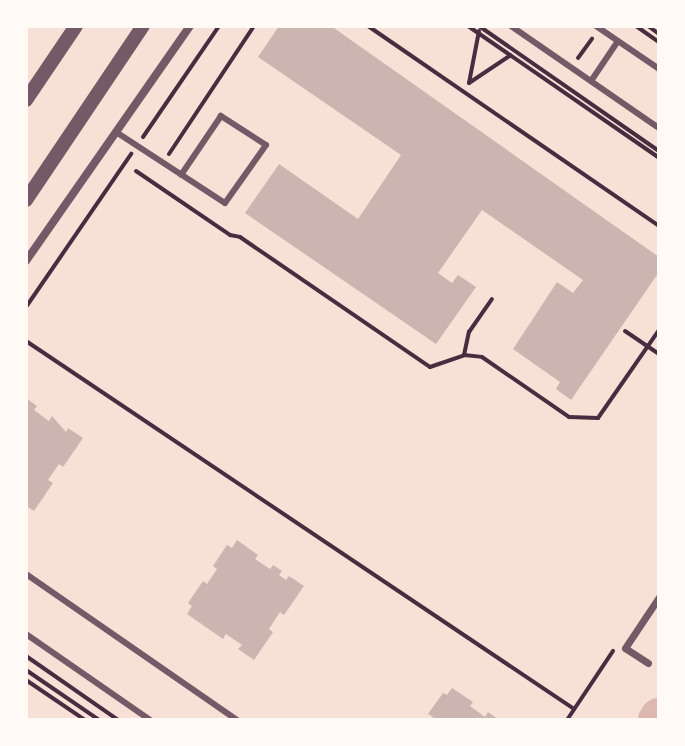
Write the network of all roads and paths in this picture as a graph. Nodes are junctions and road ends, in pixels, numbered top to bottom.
1 (76, 26) edge
2 (143, 26) edge
3 (190, 26) edge
4 (219, 26) edge
5 (254, 26) edge
6 (368, 26) edge
7 (468, 26) edge
8 (480, 26) edge
9 (511, 26) edge
10 (636, 26) edge
11 (648, 26) edge
12 (597, 27) edge
13 (479, 34) junction
14 (659, 34) edge
15 (618, 41) junction
16 (659, 42) edge
17 (516, 52) junction
18 (511, 55) junction
19 (572, 68) junction
20 (659, 69) edge
21 (591, 81) junction
22 (469, 83) junction
23 (561, 84) junction
24 (464, 92) junction
25 (26, 100) edge
26 (659, 128) edge
27 (116, 132) junction
28 (137, 146) junction
29 (659, 151) edge
30 (659, 158) edge
31 (163, 163) junction
32 (136, 171) dead end
33 (181, 175) junction
34 (151, 181) junction
35 (26, 200) edge
36 (659, 226) edge
37 (26, 261) edge
38 (492, 299) dead end
39 (26, 307) edge
40 (659, 330) edge
41 (625, 331) dead end
42 (26, 341) edge
43 (648, 347) junction
44 (659, 354) edge
45 (464, 355) junction
46 (26, 574) edge
47 (659, 597) edge
48 (26, 634) edge
49 (619, 642) dead end
50 (26, 656) edge
51 (648, 663) dead end
52 (26, 670) edge
53 (26, 680) edge
54 (574, 709) junction
55 (85, 720) edge
56 (99, 720) edge
57 (118, 720) edge
58 (150, 720) edge
59 (237, 720) edge
60 (567, 720) edge

1 - 25 street
2 - 35 street
3 - 27 street
4 - 28 path
5 - 31 path
6 - 24 path
7 - 13 path
8 - 13 path
8 - 17 path
9 - 19 lane
10 - 16 path
11 - 14 path
12 - 15 lane
12 - 19 path
13 - 18 path
13 - 22 path
15 - 20 lane
15 - 21 lane
17 - 18 path
17 - 23 path
18 - 22 path
18 - 30 path
19 - 21 lane
19 - 23 path
21 - 26 lane
22 - 24 path
23 - 29 path
24 - 36 path
27 - 28 lane
27 - 37 street
28 - 31 lane
28 - 39 path
31 - 33 lane
31 - 34 path
32 - 34 path
33 - 33 lane
34 - 45 path
38 - 45 path
40 - 43 path
41 - 43 path
42 - 54 path
43 - 44 path
43 - 45 path
46 - 59 lane
47 - 51 street
48 - 58 lane
49 - 54 path
50 - 57 path
52 - 56 path
53 - 55 path
54 - 60 path

